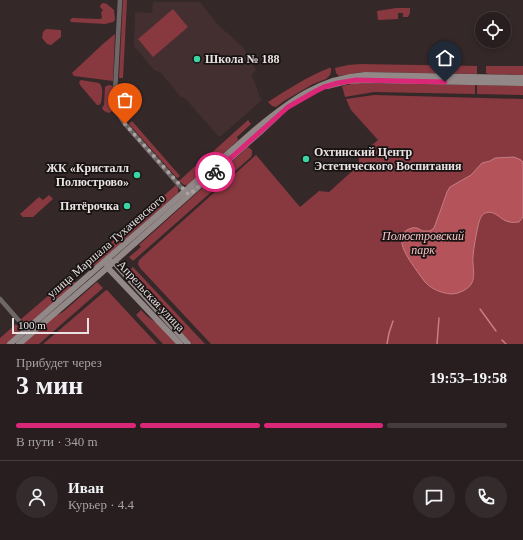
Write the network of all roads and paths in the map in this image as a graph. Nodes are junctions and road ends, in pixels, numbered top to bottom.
1 (120, 0) edge
2 (523, 78) edge
3 (523, 83) edge
4 (187, 193) junction
5 (106, 261) junction
6 (114, 262) junction
7 (108, 268) junction
8 (0, 299) edge
9 (28, 332) junction
10 (10, 344) edge
11 (19, 344) edge
12 (180, 344) edge
13 (188, 344) edge

1 - 4 street
2 - 4 street, улица Маршала Тухачевского
3 - 4 street, улица Маршала Тухачевского
4 - 5 street, улица Маршала Тухачевского
4 - 6 street, улица Маршала Тухачевского
5 - 6 street, Апрельская улица
5 - 7 street, Апрельская улица
5 - 9 street, улица Маршала Тухачевского
6 - 7 street, улица Маршала Тухачевского
6 - 13 street, Апрельская улица
7 - 9 street, улица Маршала Тухачевского
7 - 12 street, Апрельская улица
8 - 9 street
9 - 10 street, улица Маршала Тухачевского
9 - 11 street, улица Маршала Тухачевского

